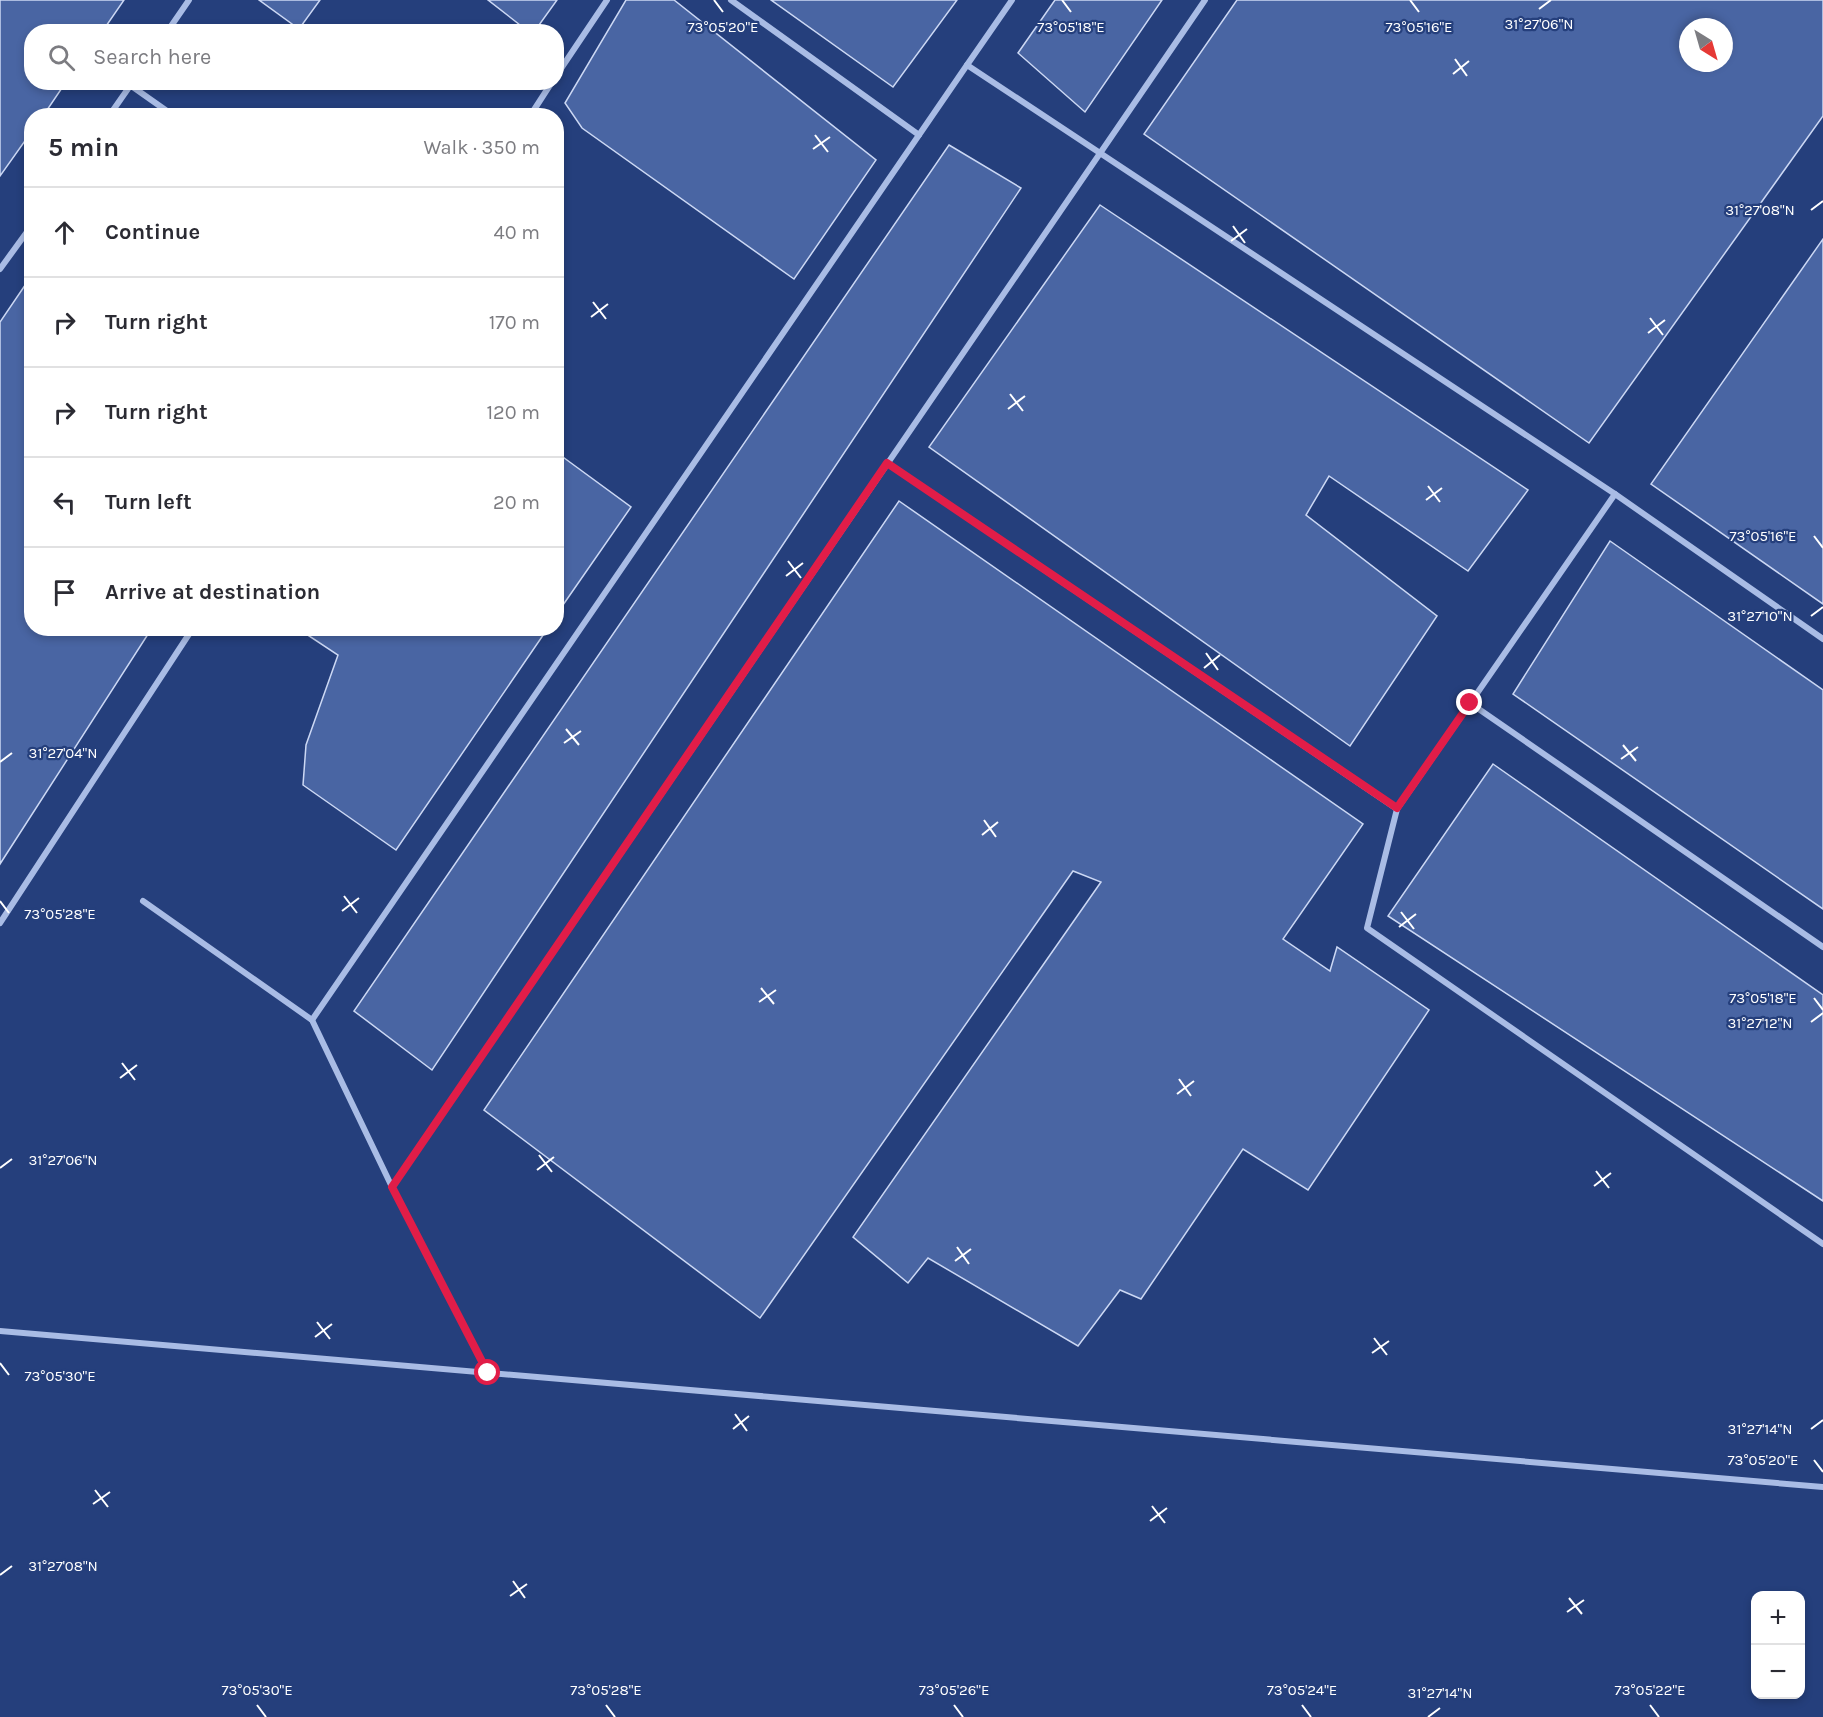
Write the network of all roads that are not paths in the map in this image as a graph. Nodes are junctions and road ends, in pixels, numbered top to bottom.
1 (189, 0) edge
2 (608, 0) edge
3 (731, 0) edge
4 (1012, 0) edge
5 (1205, 0) edge
6 (172, 24) edge
7 (564, 64) edge
8 (967, 65) junction
9 (127, 90) edge
10 (139, 90) edge
11 (547, 90) edge
12 (114, 108) edge
13 (163, 108) edge
14 (535, 108) edge
15 (919, 135) junction
16 (1100, 153) junction
17 (24, 236) edge
18 (0, 269) edge
19 (887, 463) junction
20 (1615, 494) junction
21 (188, 636) edge
22 (1823, 639) edge
23 (1470, 703) junction
24 (1397, 808) junction
25 (143, 901) dead end
26 (0, 923) edge
27 (1823, 947) edge
28 (312, 1020) junction
29 (392, 1187) junction
30 (1823, 1244) edge
31 (0, 1331) edge
32 (488, 1373) junction
33 (1823, 1487) edge

1 - 6 street
2 - 7 street
3 - 15 street
4 - 8 street
5 - 16 street
8 - 15 street
8 - 16 street
9 - 12 street
10 - 13 street
11 - 14 street
15 - 28 street
16 - 19 street
16 - 20 street
17 - 18 street
19 - 24 street
19 - 29 street
20 - 22 street
20 - 23 street
21 - 26 street
23 - 24 street
23 - 27 street
24 - 30 street
25 - 28 street
28 - 29 street
29 - 32 street
31 - 32 street
32 - 33 street

